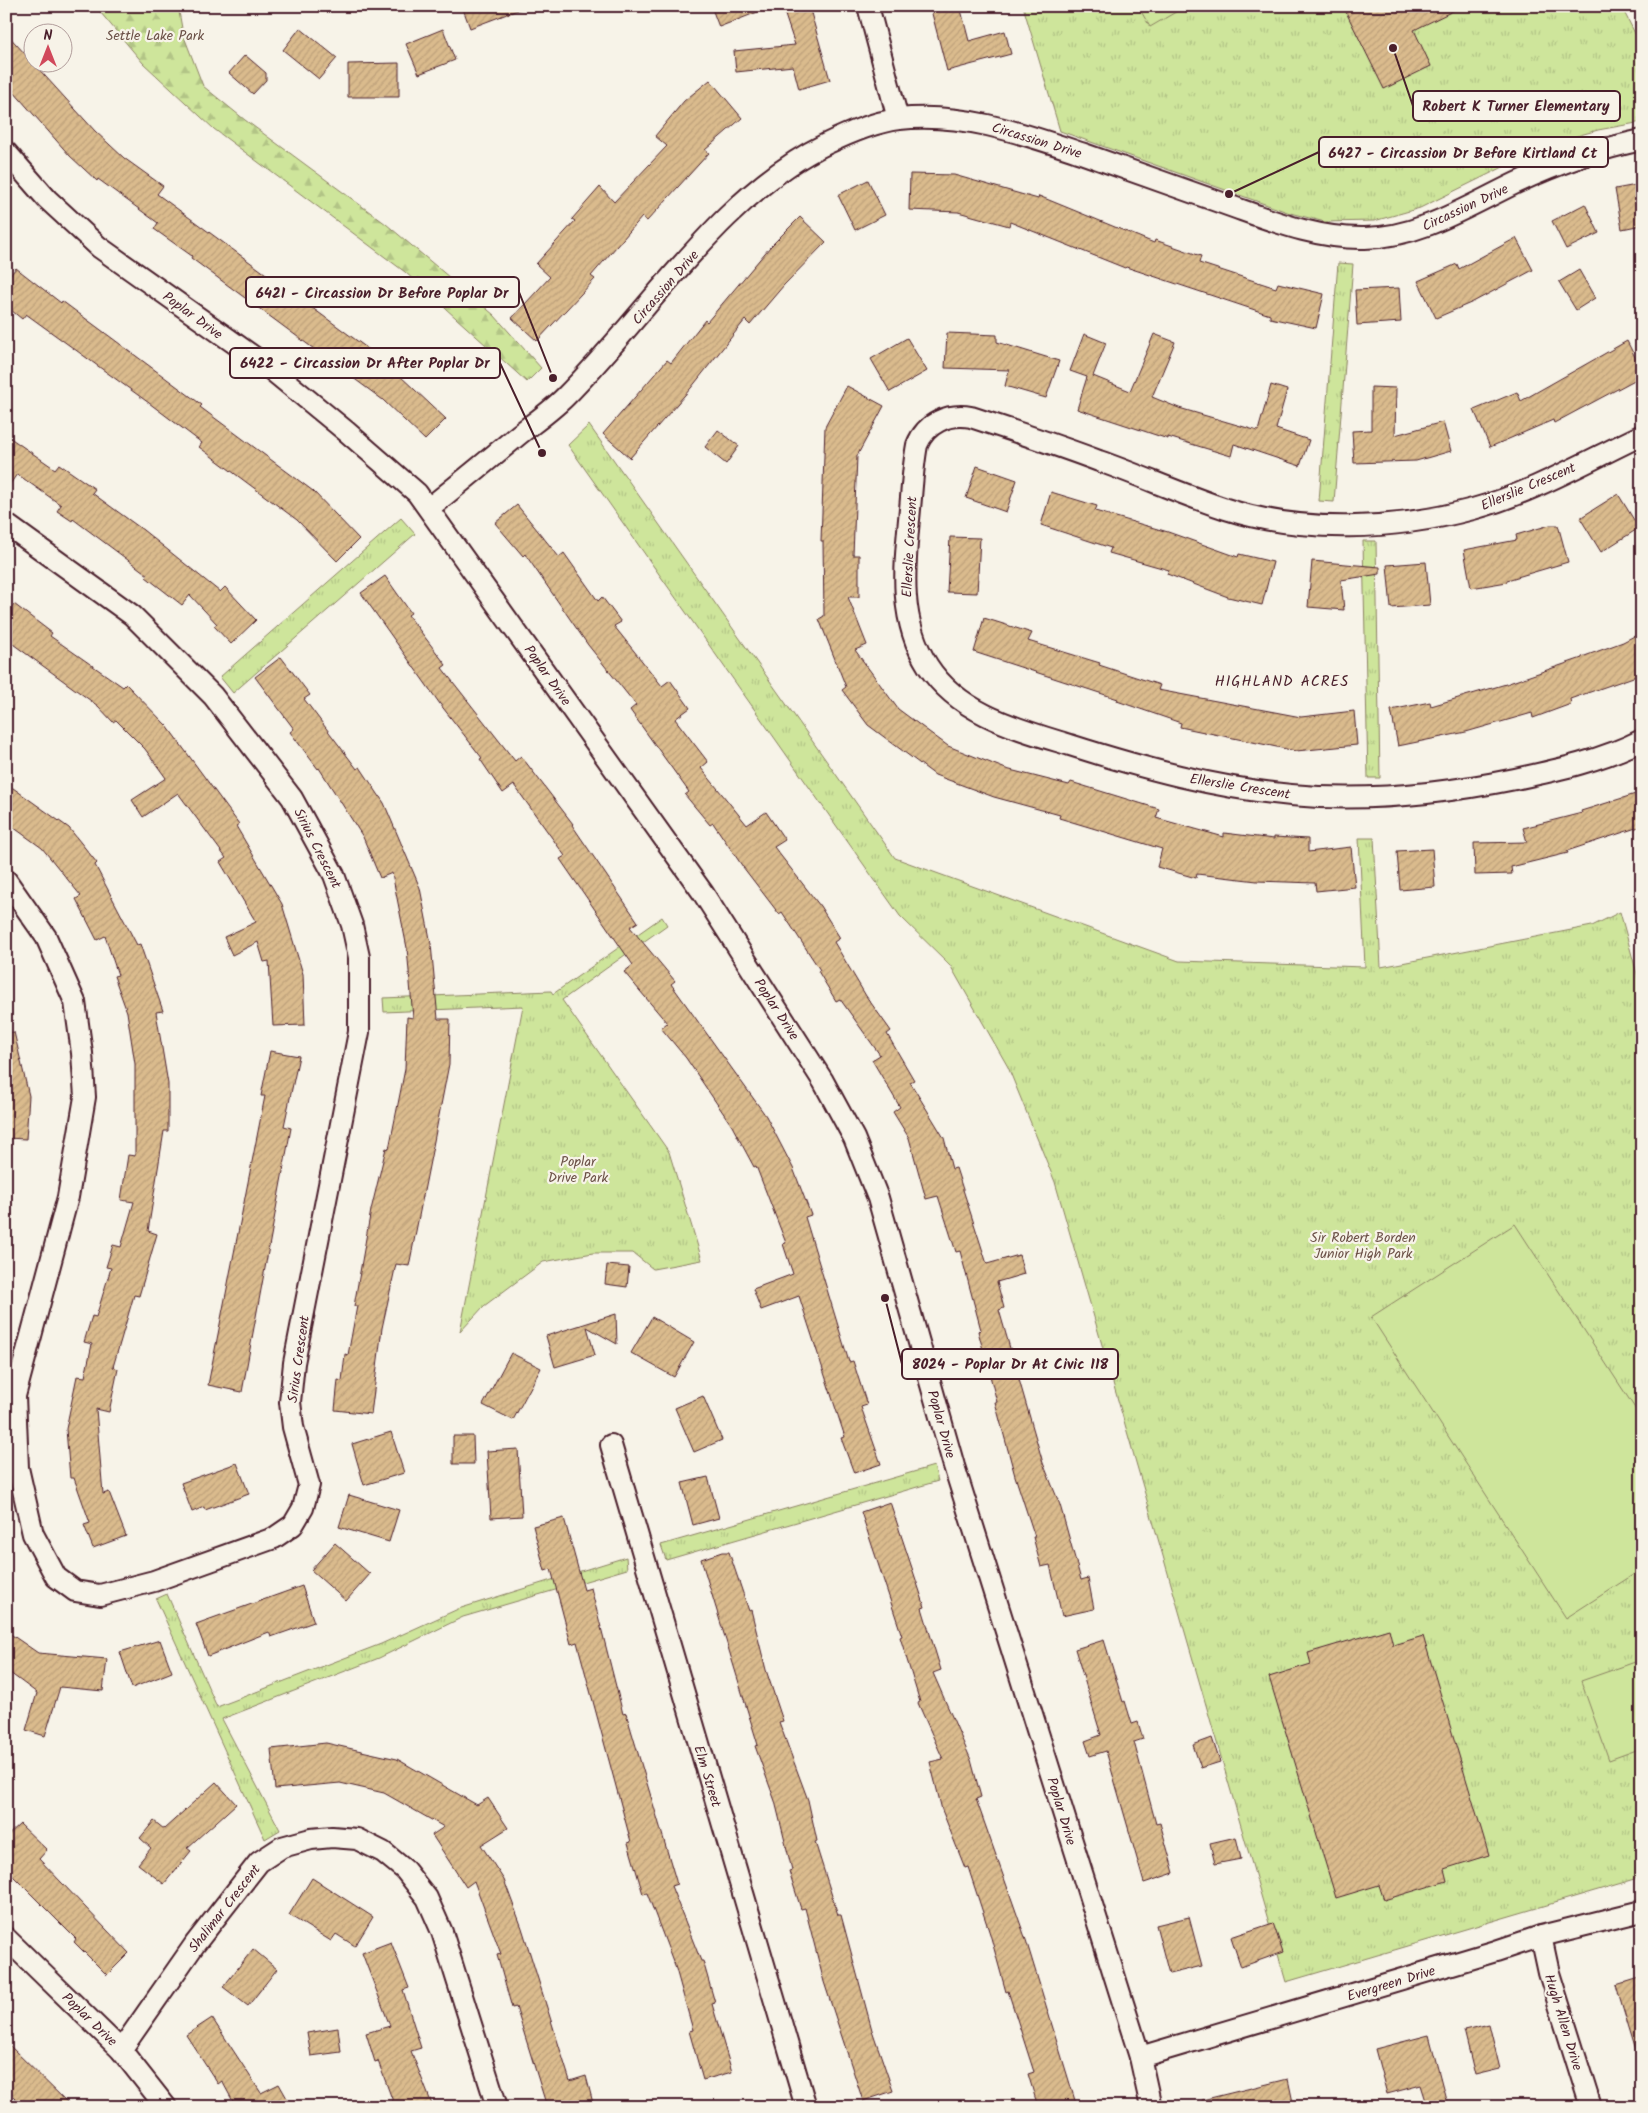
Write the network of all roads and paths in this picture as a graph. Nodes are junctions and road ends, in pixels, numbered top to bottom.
1 (868, 6) edge
2 (898, 119) junction
3 (1642, 140) edge
4 (6, 152) edge
5 (1642, 435) edge
6 (429, 508) junction
7 (6, 524) edge
8 (1642, 740) edge
9 (6, 880) edge
10 (610, 1445) dead end
11 (1642, 1910) edge
12 (1541, 1936) junction
13 (6, 1938) edge
14 (122, 2050) junction
15 (1140, 2057) junction
16 (800, 2105) edge
17 (166, 2107) edge
18 (497, 2107) edge
19 (1152, 2107) edge
20 (1591, 2107) edge

1 - 2 street
2 - 3 street, Circassion Drive
2 - 6 street, Circassion Drive
4 - 6 street, Poplar Drive
5 - 8 street, Ellerslie Crescent
6 - 15 street, Poplar Drive
7 - 9 street, Sirius Crescent
10 - 16 street, Elm Street
11 - 12 street, Evergreen Drive
12 - 15 street, Evergreen Drive
12 - 20 street, Hugh Allen Drive
13 - 14 street, Poplar Drive
14 - 17 street, Poplar Drive
14 - 18 street, Shalimar Crescent
15 - 19 street, Poplar Drive

